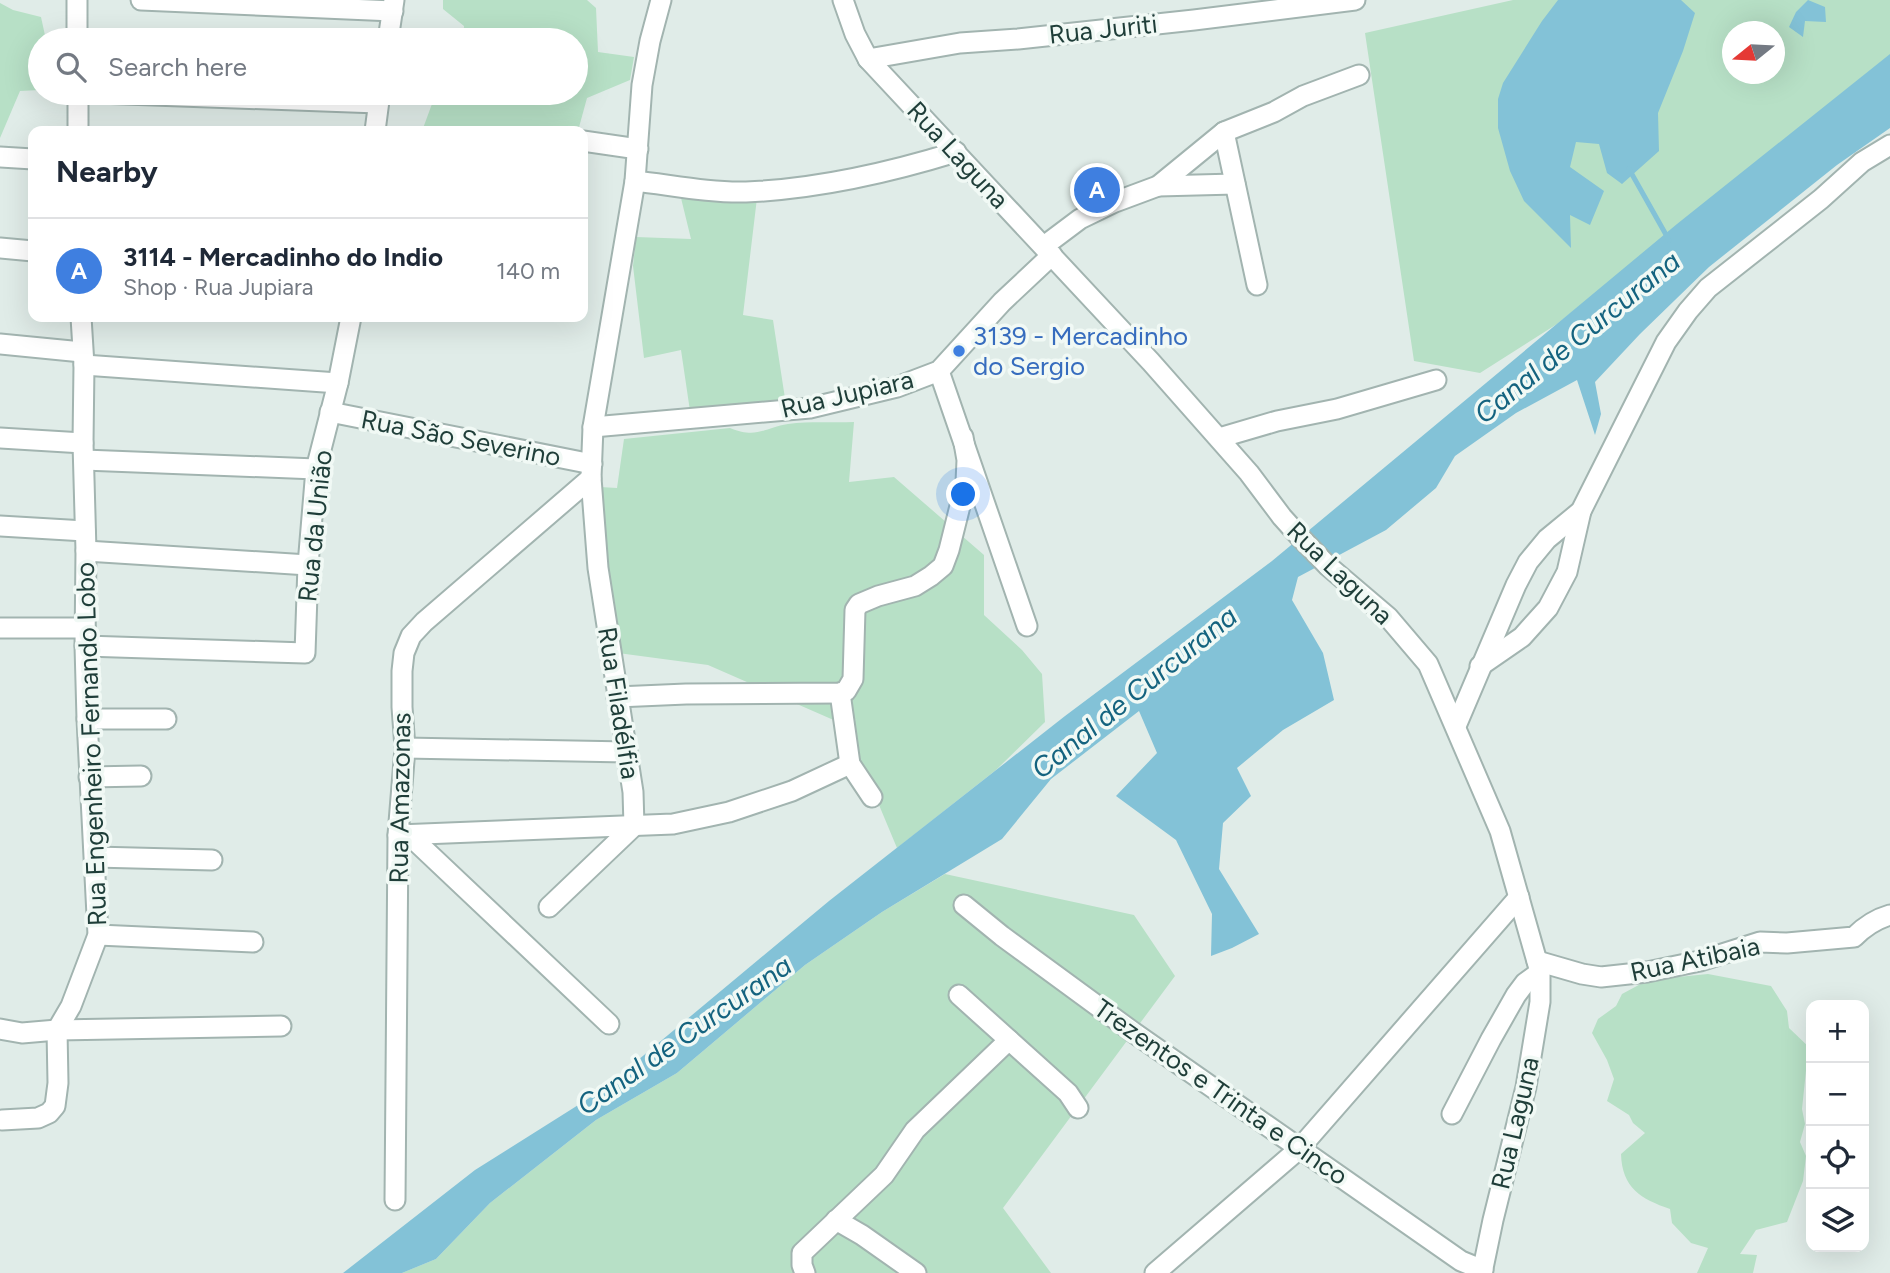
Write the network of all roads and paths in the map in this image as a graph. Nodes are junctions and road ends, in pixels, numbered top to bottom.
1 (77, 0) edge
2 (141, 0) edge
3 (661, 0) edge
4 (843, 0) edge
5 (1344, 1) edge
6 (394, 6) edge
7 (77, 28) edge
8 (390, 28) edge
9 (868, 59) junction
10 (1359, 75) dead end
11 (78, 105) edge
12 (378, 105) edge
13 (78, 126) edge
14 (376, 126) edge
15 (1224, 132) junction
16 (588, 142) edge
17 (1890, 145) edge
18 (638, 149) junction
19 (956, 152) junction
20 (0, 157) edge
21 (28, 159) edge
22 (635, 181) junction
23 (1236, 184) junction
24 (1158, 186) junction
25 (0, 248) edge
26 (28, 251) edge
27 (1048, 251) junction
28 (1257, 285) dead end
29 (81, 322) edge
30 (350, 322) edge
31 (0, 344) edge
32 (83, 358) junction
33 (939, 371) junction
34 (1436, 380) dead end
35 (338, 383) junction
36 (330, 412) junction
37 (593, 427) junction
38 (962, 437) junction
39 (0, 438) edge
40 (1219, 438) junction
41 (83, 452) junction
42 (316, 469) junction
43 (592, 471) junction
44 (1581, 511) junction
45 (0, 526) edge
46 (85, 531) junction
47 (86, 551) junction
48 (307, 565) junction
49 (1027, 626) dead end
50 (0, 628) edge
51 (85, 637) junction
52 (1480, 666) junction
53 (840, 693) junction
54 (617, 697) junction
55 (87, 719) junction
56 (166, 719) dead end
57 (1456, 726) junction
58 (405, 748) junction
59 (627, 752) junction
60 (850, 764) junction
61 (141, 776) dead end
62 (89, 777) junction
63 (872, 797) dead end
64 (634, 826) junction
65 (403, 834) junction
66 (95, 857) junction
67 (212, 860) dead end
68 (1519, 897) junction
69 (964, 905) dead end
70 (550, 908) dead end
71 (1890, 915) edge
72 (98, 935) junction
73 (253, 942) dead end
74 (1539, 966) junction
75 (959, 995) dead end
76 (608, 1024) dead end
77 (281, 1026) dead end
78 (0, 1029) edge
79 (57, 1030) junction
80 (1009, 1040) junction
81 (1079, 1108) dead end
82 (1452, 1114) dead end
83 (2, 1120) edge
84 (1300, 1149) junction
85 (395, 1200) dead end
86 (836, 1220) junction
87 (1482, 1271) edge
88 (805, 1273) edge
89 (916, 1273) edge
90 (1155, 1273) edge

1 - 7 street
2 - 6 street
3 - 18 street, Rua Filadélfia
4 - 9 street, Rua Laguna
5 - 9 street, Rua Juriti
6 - 8 street
9 - 19 street, Rua Laguna
10 - 15 street, Rua Jupiara
11 - 13 street
12 - 14 street
15 - 23 street
15 - 24 street, Rua Jupiara
16 - 18 street
17 - 44 street
18 - 22 street, Rua Filadélfia
19 - 22 street
19 - 27 street, Rua Laguna
20 - 21 street
22 - 37 street, Rua Filadélfia
23 - 24 street, Rua Jupiara
23 - 28 street
24 - 27 street, Rua Jupiara
25 - 26 street
27 - 33 street, Rua Jupiara
27 - 40 street, Rua Laguna
29 - 32 street, Rua Engenheiro Fernando Lobo
30 - 35 street, Rua da União
31 - 32 street
32 - 35 street
32 - 41 street, Rua Engenheiro Fernando Lobo
33 - 37 street, Rua Jupiara
33 - 38 street
34 - 40 street
35 - 36 street, Rua da União
36 - 42 street, Rua da União
36 - 43 street, Rua São Severino
37 - 43 street, Rua Filadélfia
38 - 49 street
38 - 53 street
39 - 41 street
40 - 57 street, Rua Laguna
41 - 42 street
41 - 46 street, Rua Engenheiro Fernando Lobo
42 - 48 street, Rua da União
43 - 54 street, Rua Filadélfia
43 - 58 street, Rua Amazonas
44 - 52 street
44 - 52 street
45 - 46 street
46 - 47 street, Rua Engenheiro Fernando Lobo
47 - 48 street
47 - 51 street, Rua Engenheiro Fernando Lobo
48 - 51 street, Rua da União
50 - 51 street
51 - 55 street, Rua Engenheiro Fernando Lobo
52 - 57 street
53 - 54 street
53 - 60 street
54 - 59 street, Rua Filadélfia
55 - 56 street
55 - 62 street, Rua Engenheiro Fernando Lobo
57 - 68 street, Rua Laguna
58 - 59 street
58 - 65 street, Rua Amazonas
59 - 64 street, Rua Filadélfia
60 - 63 street
60 - 64 street
61 - 62 street
62 - 66 street, Rua Engenheiro Fernando Lobo
64 - 65 street
64 - 70 street
65 - 76 street
65 - 85 street, Rua Amazonas
66 - 67 street
66 - 72 street, Rua Engenheiro Fernando Lobo
68 - 74 street, Rua Laguna
68 - 84 street
69 - 84 street, Trezentos e Trinta e Cinco
71 - 74 street, Rua Atibaia
72 - 73 street
72 - 79 street, Rua Engenheiro Fernando Lobo
74 - 82 street
74 - 87 street, Rua Laguna
75 - 80 street
77 - 79 street
78 - 79 street
79 - 83 street, Rua Engenheiro Fernando Lobo
80 - 81 street
80 - 86 street
84 - 87 street, Trezentos e Trinta e Cinco
84 - 90 street
86 - 88 street
86 - 89 street

